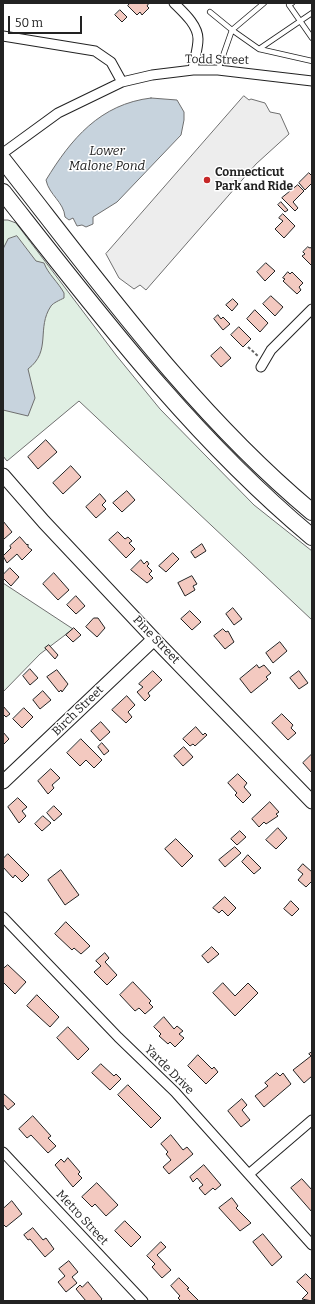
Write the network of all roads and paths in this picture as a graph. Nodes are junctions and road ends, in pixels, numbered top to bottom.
1 (174, 3) edge
2 (264, 3) edge
3 (289, 4) edge
4 (210, 12) dead end
5 (312, 13) edge
6 (301, 20) junction
7 (232, 30) junction
8 (3, 36) edge
9 (312, 38) edge
10 (259, 50) junction
11 (312, 61) edge
12 (193, 70) junction
13 (218, 70) junction
14 (312, 81) edge
15 (122, 82) junction
16 (3, 153) edge
17 (3, 160) edge
18 (3, 192) edge
19 (312, 309) edge
20 (248, 347) dead end
21 (263, 364) joint
22 (3, 475) edge
23 (312, 512) edge
24 (312, 537) edge
25 (154, 639) junction
26 (3, 782) edge
27 (312, 802) edge
28 (3, 917) edge
29 (312, 1120) edge
30 (3, 1152) edge
31 (249, 1174) junction
32 (312, 1246) edge
33 (143, 1301) edge

1 - 12 street
2 - 7 lane
3 - 6 lane
4 - 7 lane
5 - 6 lane
6 - 9 lane
6 - 10 lane
7 - 10 lane
7 - 13 lane
8 - 15 street
10 - 11 lane
12 - 13 street, Todd Street
12 - 15 street, Todd Street
13 - 14 street, Todd Street
15 - 16 street, Todd Street
17 - 23 highway
18 - 24 highway
19 - 21 street
20 - 21 path
22 - 25 main road, Pine Street
25 - 26 main road, Birch Street
25 - 27 main road, Pine Street
28 - 31 street, Yarde Drive
29 - 31 street
30 - 33 street, Metro Street
31 - 32 street, Yarde Drive

